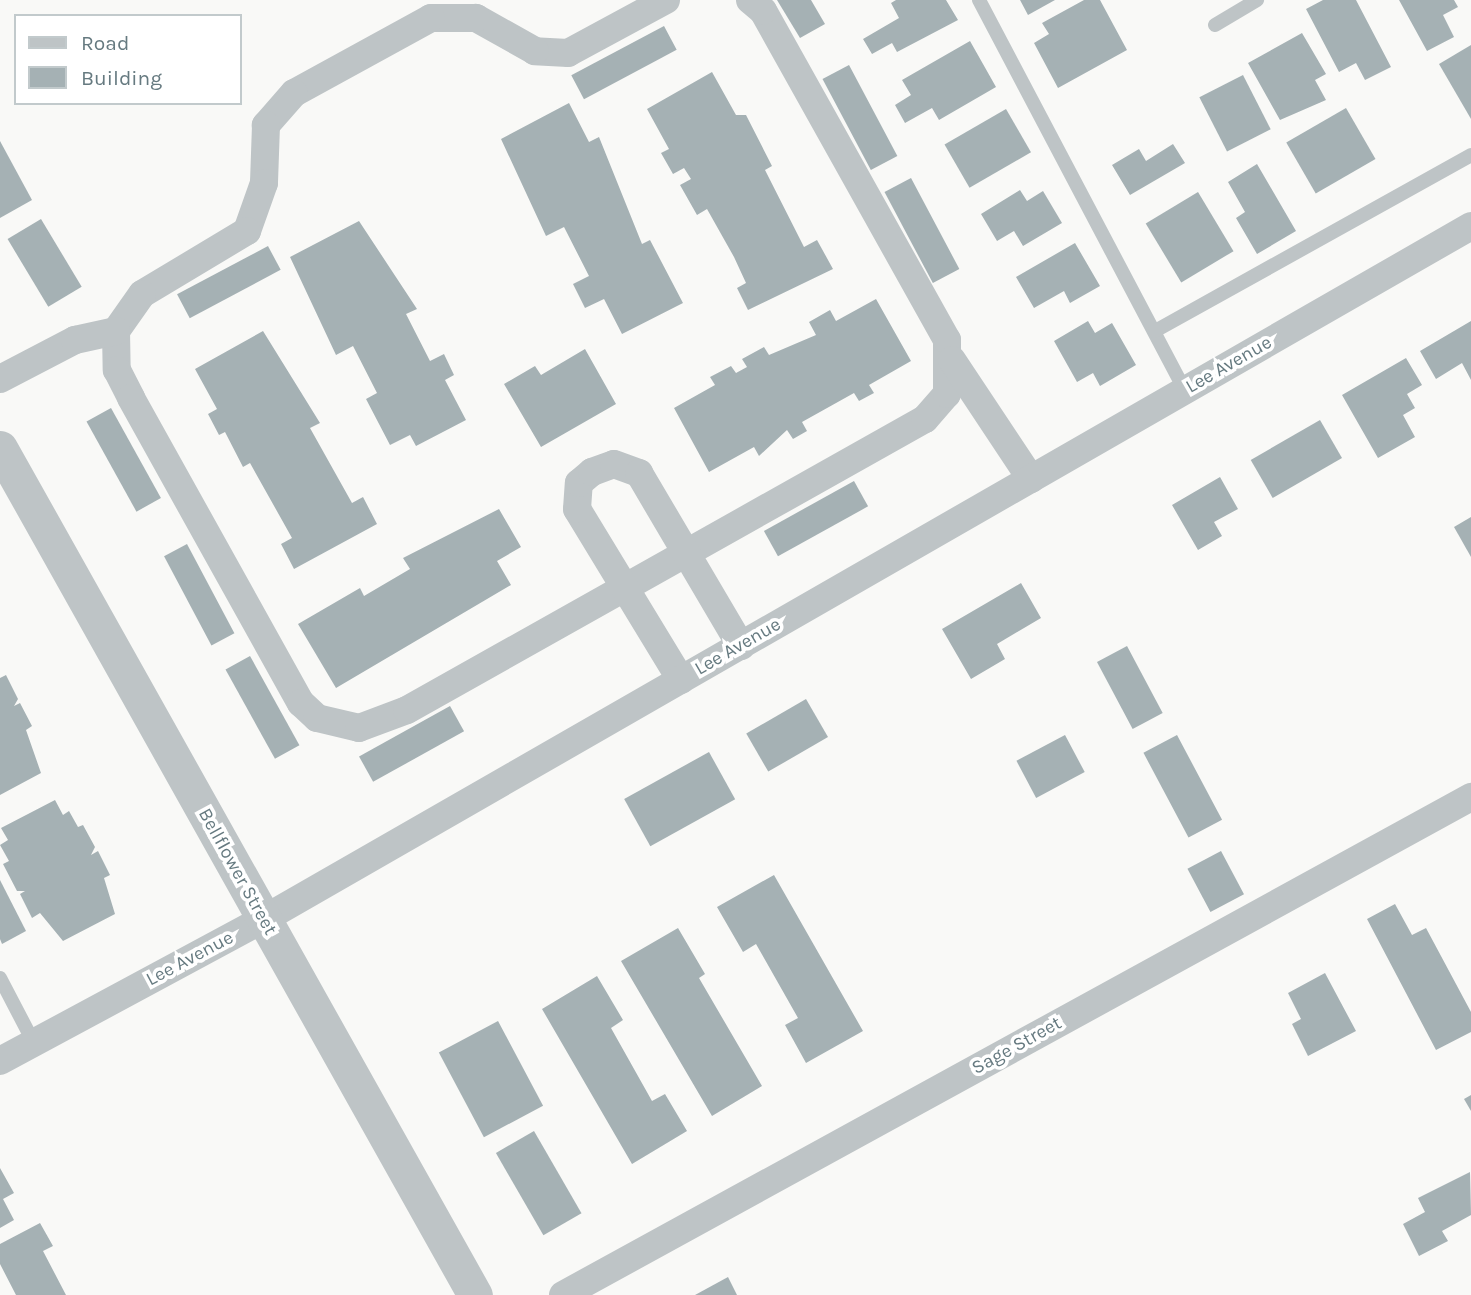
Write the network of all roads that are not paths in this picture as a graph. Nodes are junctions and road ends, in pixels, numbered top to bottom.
1 (666, 0) edge
2 (750, 0) edge
3 (979, 0) edge
4 (1257, 0) edge
5 (1215, 25) dead end
6 (1471, 156) edge
7 (1471, 226) edge
8 (116, 331) junction
9 (1155, 331) junction
10 (951, 360) junction
11 (0, 379) edge
12 (1185, 390) junction
13 (0, 448) edge
14 (1031, 479) junction
15 (686, 553) junction
16 (624, 587) junction
17 (741, 646) junction
18 (681, 680) junction
19 (1471, 797) edge
20 (264, 919) junction
21 (0, 978) edge
22 (34, 1043) junction
23 (0, 1062) edge
24 (475, 1295) edge
25 (563, 1295) edge

1 - 8 street
2 - 10 street
3 - 9 lane
4 - 5 lane
6 - 9 lane
7 - 12 street, Lee Avenue
8 - 11 street
8 - 16 street
9 - 12 lane
10 - 14 street
10 - 15 street
12 - 14 street, Lee Avenue
13 - 20 street, Bellflower Street
14 - 17 street, Lee Avenue
15 - 16 street
15 - 16 street
15 - 17 street
16 - 18 street
17 - 18 street, Lee Avenue
18 - 20 street, Lee Avenue
19 - 25 street, Sage Street
20 - 22 street, Lee Avenue
20 - 24 street, Bellflower Street
21 - 22 lane
22 - 23 street, Lee Avenue

